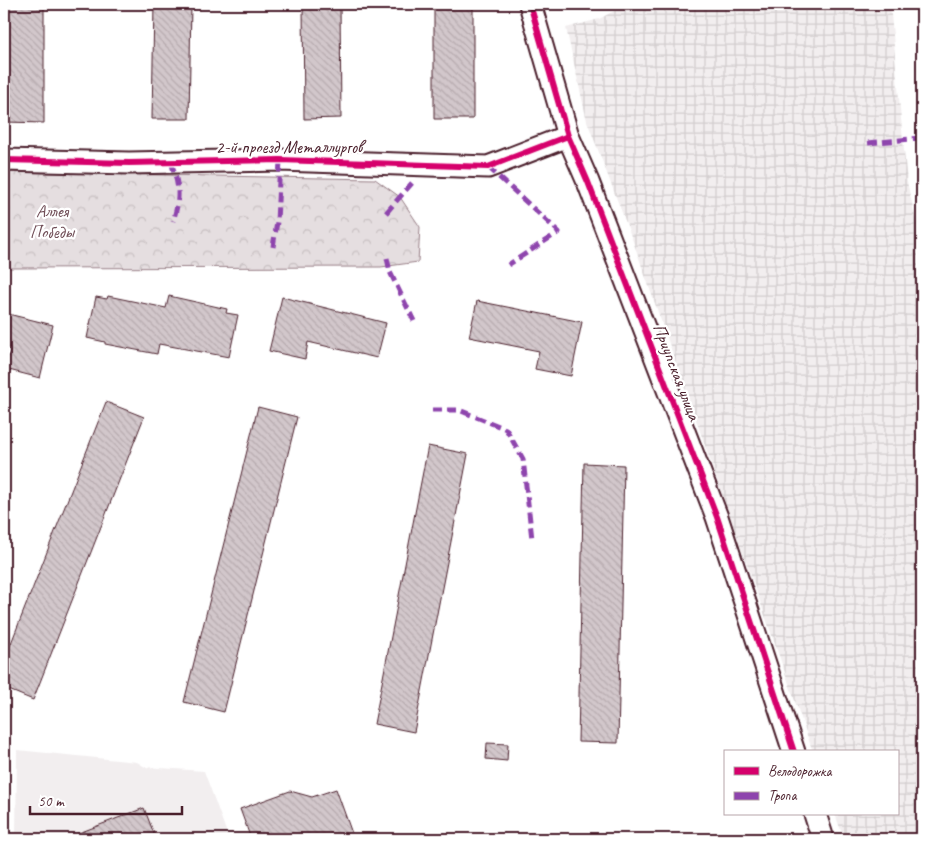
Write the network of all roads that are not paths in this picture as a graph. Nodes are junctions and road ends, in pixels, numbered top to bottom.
1 (530, 4) edge
2 (568, 136) junction
3 (4, 160) edge
4 (793, 750) edge
5 (816, 816) edge
6 (823, 839) edge

1 - 2 street, Приупская улица
2 - 3 street, 2-й проезд Металлургов
2 - 4 street, Приупская улица
5 - 6 street

